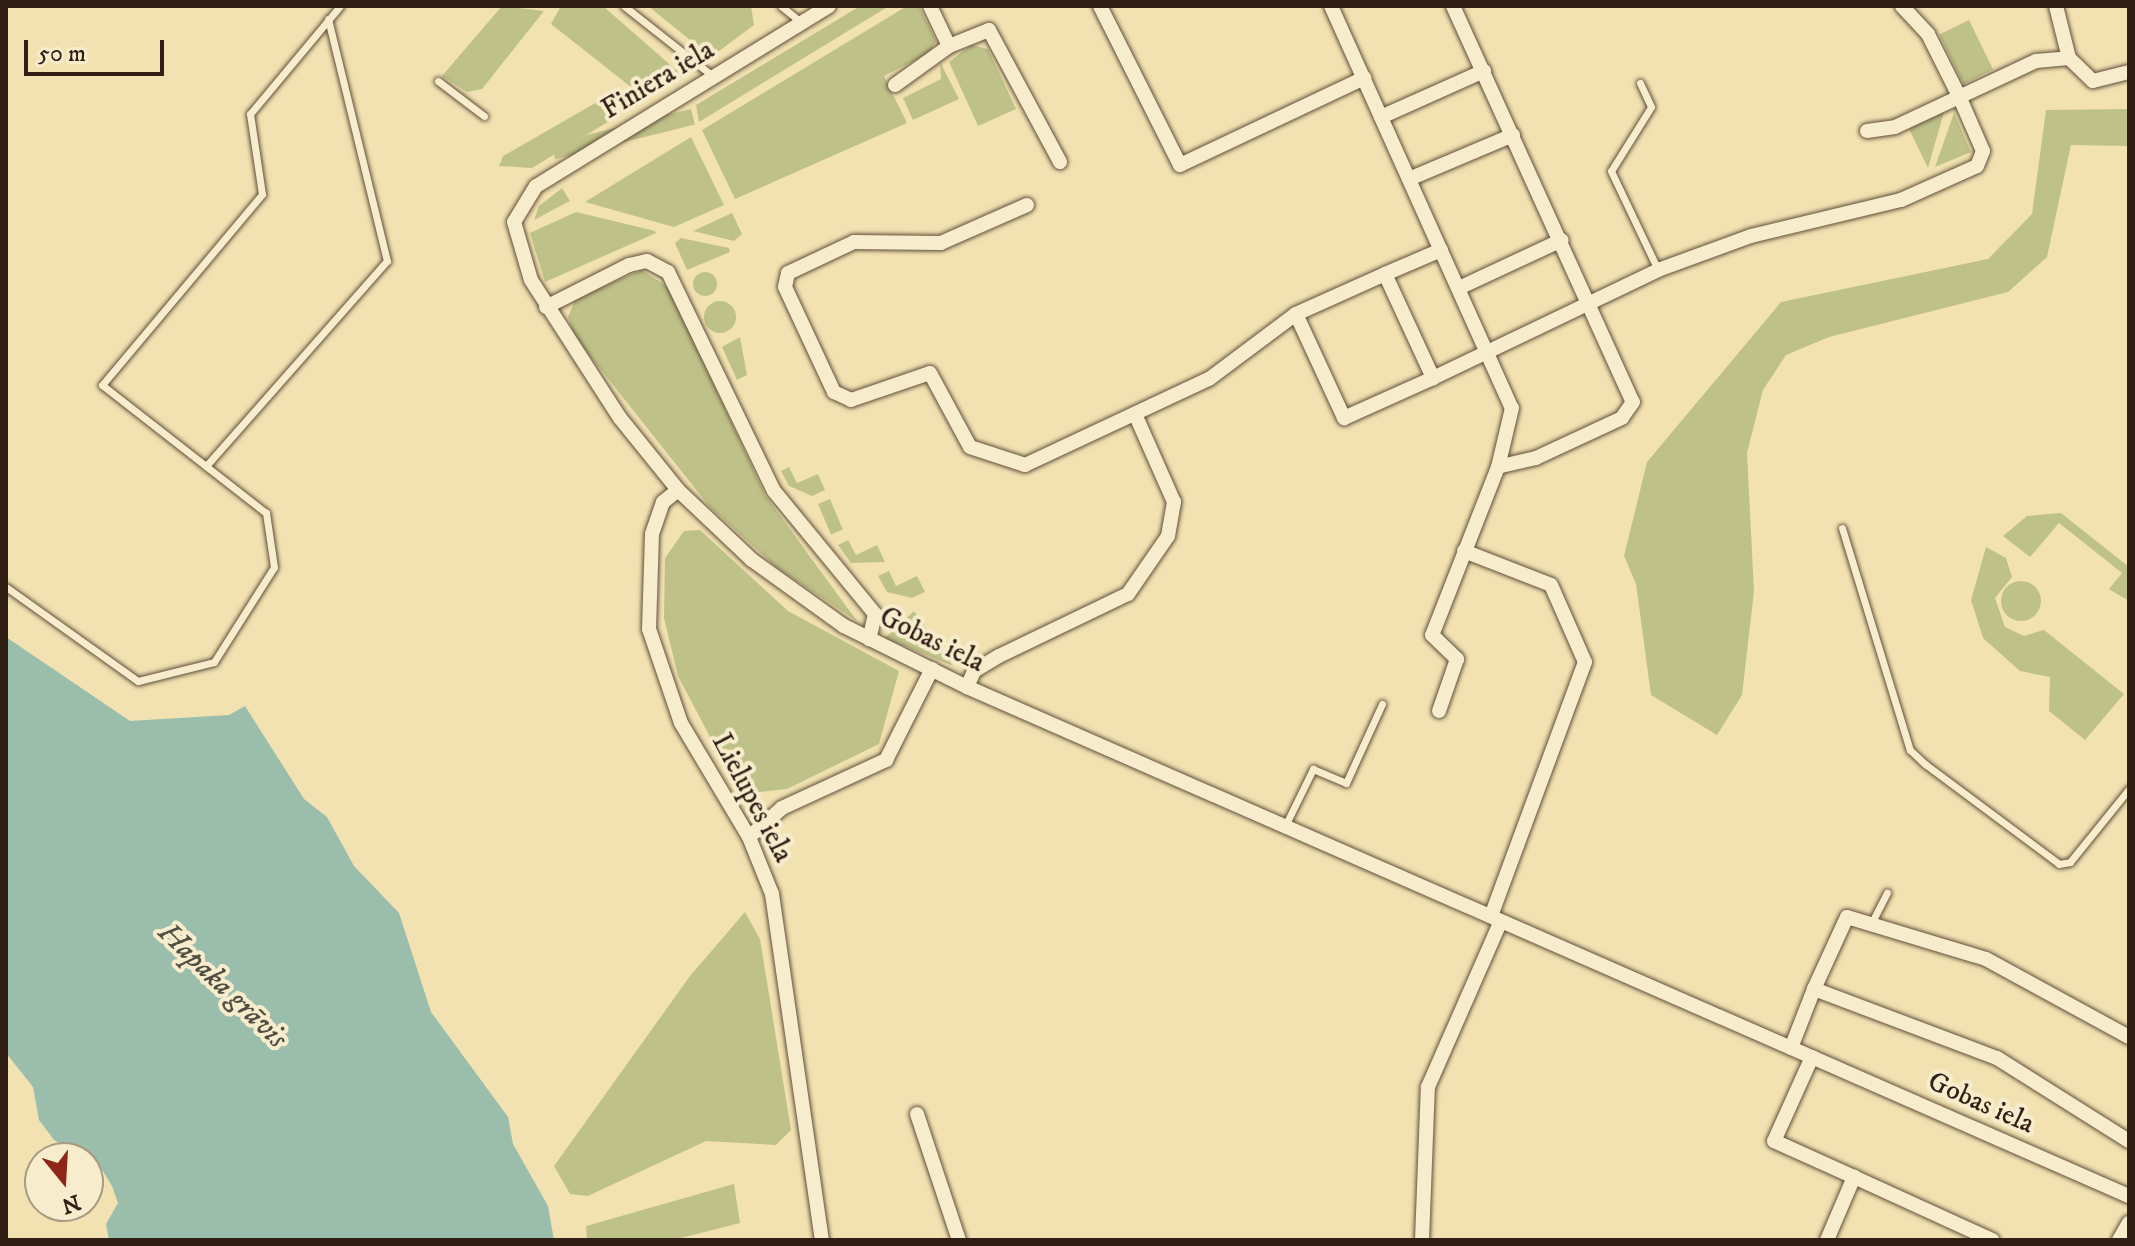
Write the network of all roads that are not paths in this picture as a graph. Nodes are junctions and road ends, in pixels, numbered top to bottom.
1 (340, 6) edge
2 (624, 6) edge
3 (781, 6) edge
4 (829, 6) edge
5 (930, 6) edge
6 (1100, 6) edge
7 (1453, 6) edge
8 (1902, 6) edge
9 (2056, 6) edge
10 (1334, 7) edge
11 (328, 19) junction
12 (802, 23) junction
13 (949, 46) junction
14 (2069, 58) junction
15 (1484, 71) junction
16 (2129, 72) edge
17 (714, 77) junction
18 (1364, 78) junction
19 (438, 81) dead end
20 (1640, 83) dead end
21 (895, 85) dead end
22 (1959, 96) junction
23 (484, 116) dead end
24 (1381, 117) junction
25 (1867, 131) dead end
26 (1513, 135) junction
27 (1060, 162) dead end
28 (1409, 179) junction
29 (1027, 205) dead end
30 (520, 206) joint
31 (1562, 240) junction
32 (1441, 250) junction
33 (1658, 270) junction
34 (1385, 274) junction
35 (1461, 287) junction
36 (1590, 303) junction
37 (546, 307) junction
38 (1296, 314) junction
39 (1490, 350) junction
40 (1433, 378) junction
41 (1135, 414) junction
42 (206, 466) junction
43 (1498, 467) junction
44 (678, 490) junction
45 (1842, 528) dead end
46 (1464, 551) junction
47 (6, 587) edge
48 (869, 639) junction
49 (932, 669) junction
50 (967, 687) junction
51 (1382, 704) dead end
52 (1439, 711) dead end
53 (2129, 789) edge
54 (1285, 826) junction
55 (749, 837) junction
56 (1887, 893) dead end
57 (1496, 918) junction
58 (1872, 922) junction
59 (1814, 989) junction
60 (2129, 1037) edge
61 (1791, 1048) junction
62 (1812, 1057) junction
63 (917, 1114) dead end
64 (2129, 1141) edge
65 (1854, 1177) junction
66 (2129, 1196) edge
67 (2129, 1223) edge
68 (822, 1240) edge
69 (959, 1240) edge
70 (1422, 1240) edge
71 (1827, 1240) edge
72 (1992, 1240) edge
73 (2119, 1240) edge

1 - 11 lane
2 - 17 lane
3 - 12 lane
4 - 12 street, Finiera iela
5 - 13 street
6 - 18 street
7 - 15 street
8 - 22 street
9 - 14 street
10 - 18 street
11 - 42 lane
11 - 42 lane
12 - 17 street, Finiera iela
13 - 21 street
13 - 27 street
14 - 16 street
14 - 22 street
15 - 24 street
15 - 26 street
17 - 30 street, Finiera iela
18 - 24 street
19 - 23 lane
20 - 33 lane
22 - 25 street
22 - 33 street
24 - 28 street
26 - 28 street
26 - 31 street
28 - 32 street
29 - 41 street
30 - 37 street, Gobas iela
31 - 35 street
31 - 36 street
32 - 34 street
32 - 35 street
33 - 36 street
34 - 38 street
34 - 40 street
35 - 39 street
36 - 39 street
36 - 43 street
37 - 44 street, Gobas iela
37 - 48 street
38 - 40 street
38 - 41 street
39 - 40 street
39 - 43 street
41 - 50 street
42 - 47 lane
43 - 46 street
44 - 48 street, Gobas iela
44 - 55 street, Lielupes iela
45 - 53 lane
46 - 52 street
46 - 57 street
48 - 49 street, Gobas iela
49 - 50 street, Gobas iela
49 - 55 street
50 - 54 street, Gobas iela
51 - 54 lane
54 - 57 street, Gobas iela
55 - 68 street, Lielupes iela
56 - 58 lane
57 - 61 street, Gobas iela
57 - 70 street
58 - 59 street
58 - 60 street
59 - 61 street
59 - 64 street
61 - 62 street, Gobas iela
62 - 65 street
62 - 66 street, Gobas iela
63 - 69 street
65 - 71 street
65 - 72 street
67 - 73 street

